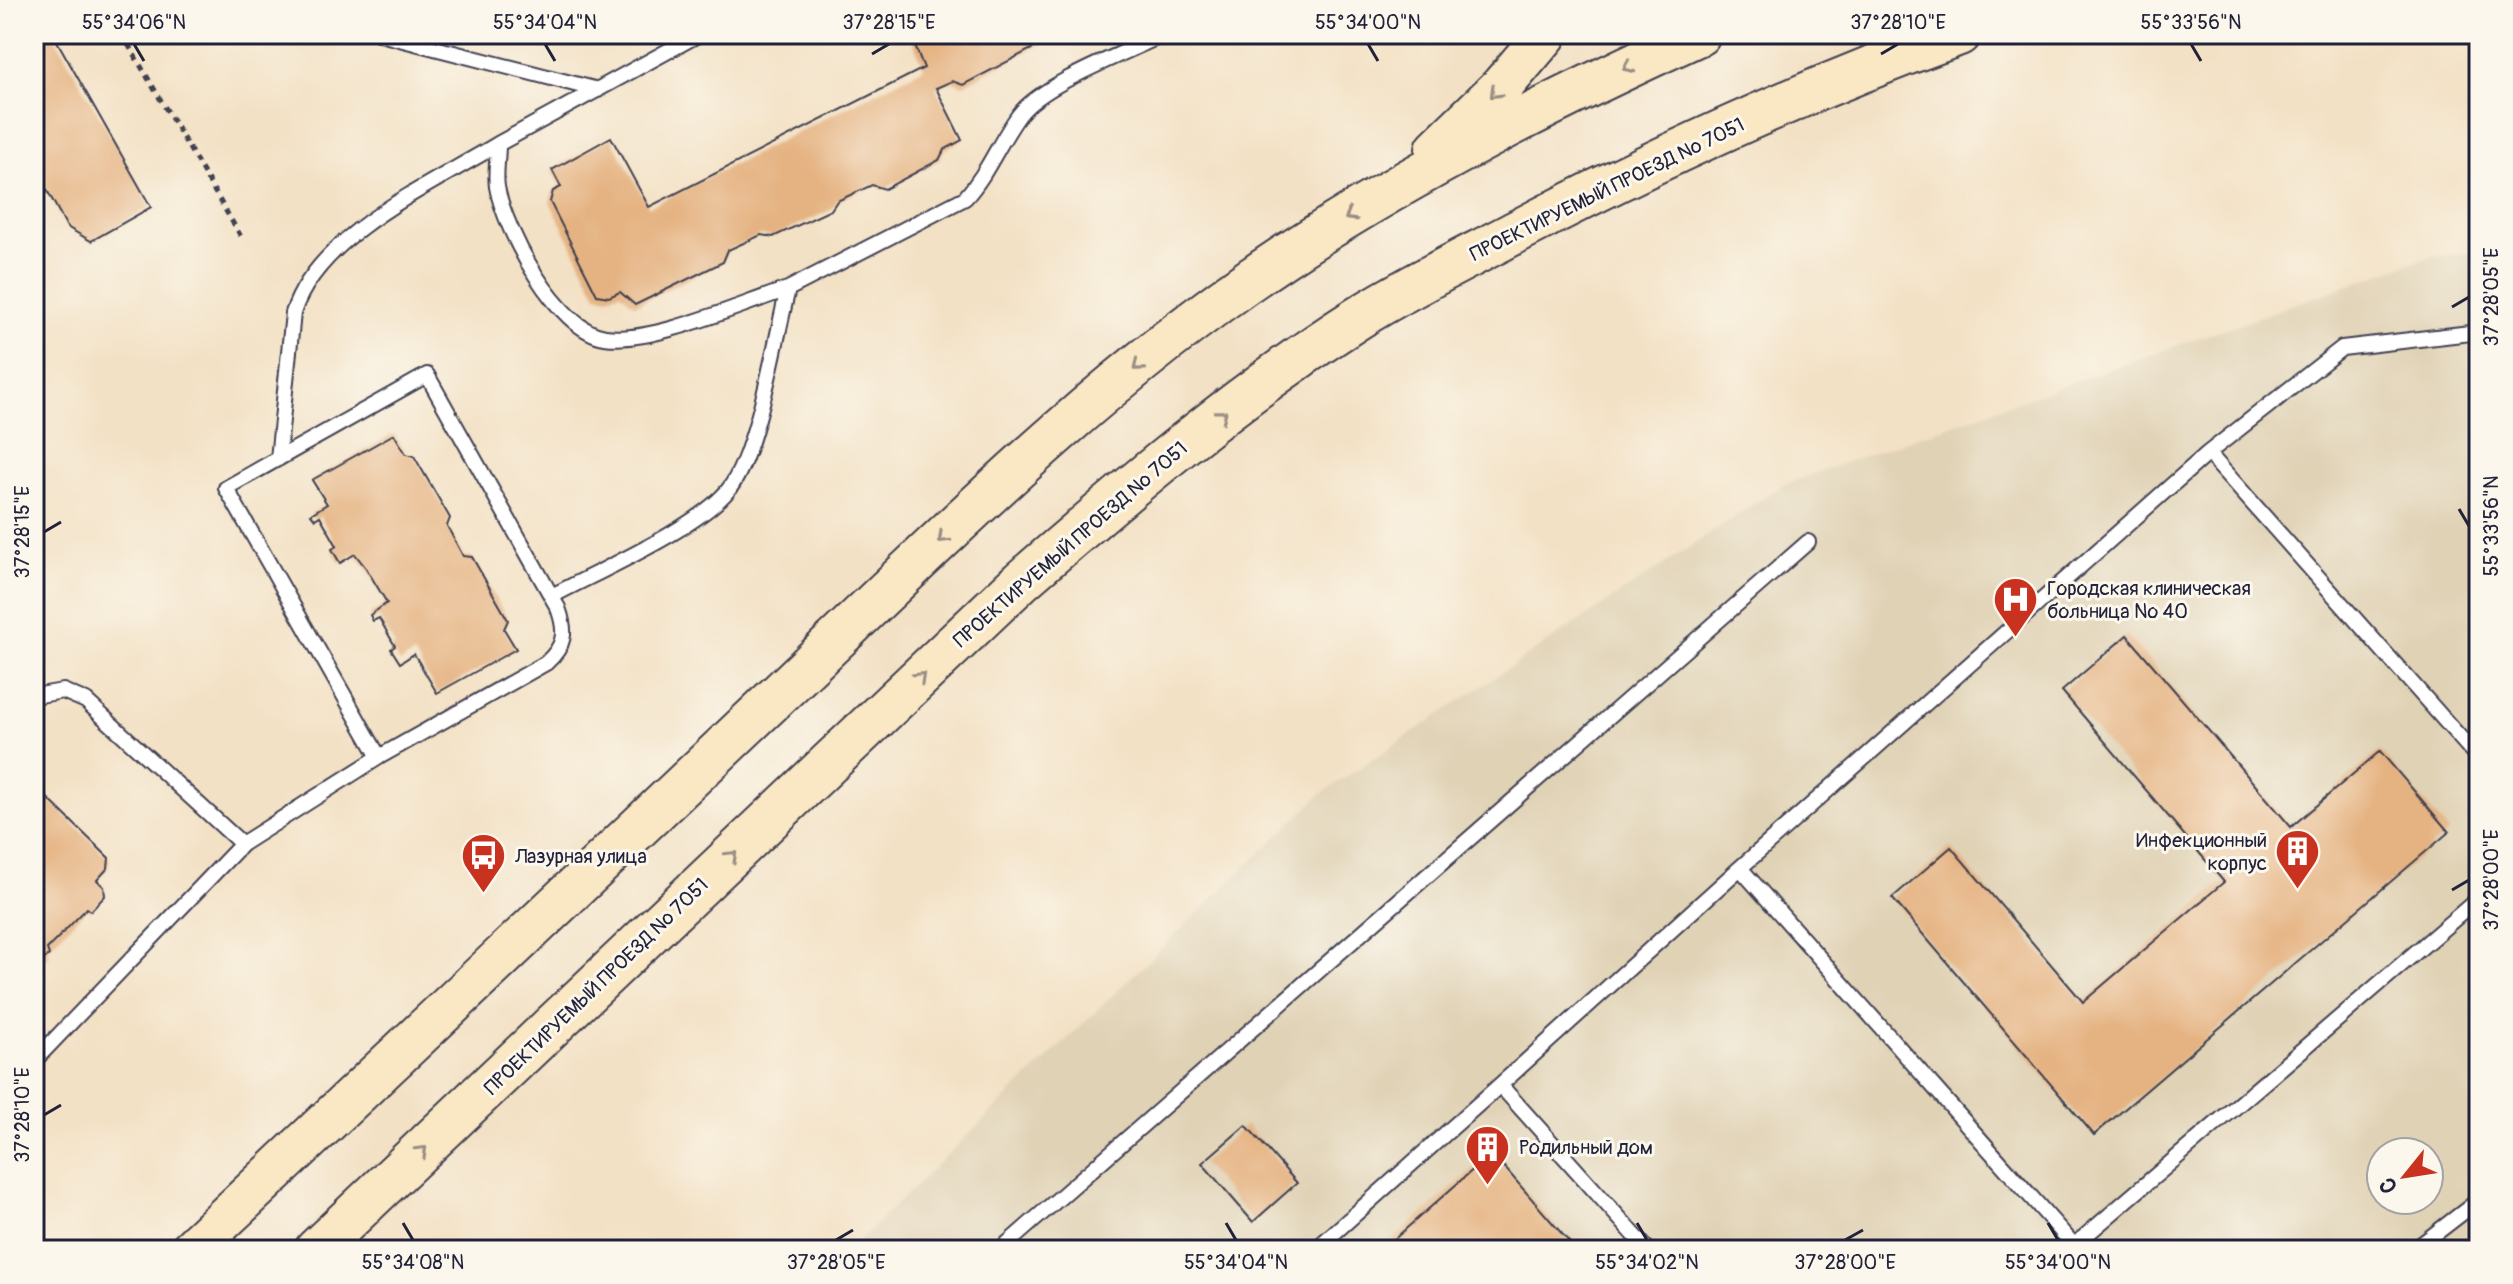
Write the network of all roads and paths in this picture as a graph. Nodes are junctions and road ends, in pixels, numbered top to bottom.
1 (122, 34) edge
2 (380, 34) edge
3 (699, 34) edge
4 (1164, 34) edge
5 (1546, 34) edge
6 (1699, 34) edge
7 (1959, 34) edge
8 (598, 90) junction
9 (498, 144) junction
10 (1404, 182) junction
11 (243, 240) dead end
12 (788, 289) junction
13 (2479, 332) edge
14 (2208, 453) junction
15 (278, 459) junction
16 (1808, 542) dead end
17 (552, 596) junction
18 (34, 696) edge
19 (379, 757) junction
20 (2479, 759) edge
21 (242, 844) junction
22 (1740, 868) junction
23 (2479, 898) edge
24 (34, 1061) edge
25 (1500, 1085) junction
26 (2479, 1200) edge
27 (365, 1205) junction
28 (2074, 1248) edge
29 (191, 1250) edge
30 (316, 1250) edge
31 (337, 1250) edge
32 (1000, 1250) edge
33 (1315, 1250) edge
34 (1648, 1250) edge
35 (2414, 1250) edge

1 - 11 path
2 - 8 lane
3 - 8 lane
4 - 12 lane
5 -> 10 main road
6 -> 10 main road
27 -> 7 main road, ПРОЕКТИРУЕМЫЙ ПРОЕЗД № 7051
8 - 9 lane
9 - 12 lane
9 - 15 lane
10 -> 29 main road
12 - 17 lane
13 - 14 lane
14 - 20 lane
14 - 22 lane
15 - 17 lane
15 - 19 lane
16 - 32 lane
17 - 19 lane
18 - 21 lane
19 - 21 lane
21 - 24 lane
22 - 25 lane
22 - 28 lane
23 - 28 lane
25 - 33 lane
25 - 34 lane
26 - 35 lane
27 - 30 main road, ПРОЕКТИРУЕМЫЙ ПРОЕЗД № 7051
27 - 31 main road

